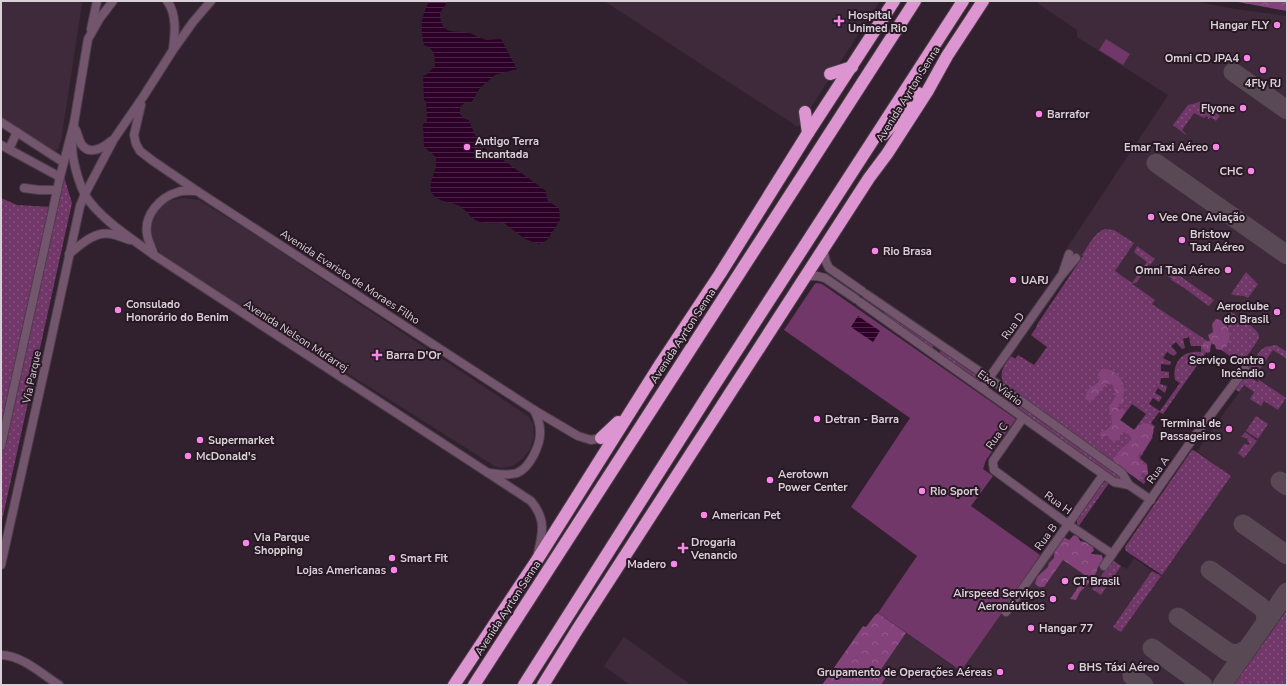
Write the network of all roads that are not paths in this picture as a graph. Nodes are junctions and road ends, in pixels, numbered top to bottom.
1 (97, 1) edge
2 (113, 1) edge
3 (167, 1) edge
4 (211, 1) edge
5 (894, 1) edge
6 (915, 1) edge
7 (963, 1) edge
8 (983, 1) edge
9 (88, 39) junction
10 (173, 50) junction
11 (860, 54) junction
12 (947, 56) junction
13 (852, 66) junction
14 (830, 74) dead end
15 (143, 97) junction
16 (805, 112) dead end
17 (1, 122) edge
18 (74, 123) junction
19 (17, 132) junction
20 (808, 133) junction
21 (828, 136) junction
22 (114, 139) junction
23 (873, 141) junction
24 (1, 145) edge
25 (9, 149) junction
26 (63, 162) junction
27 (60, 177) junction
28 (24, 188) dead end
29 (56, 190) junction
30 (197, 191) junction
31 (85, 194) junction
32 (136, 242) junction
33 (823, 249) junction
34 (69, 254) junction
35 (154, 255) junction
36 (1072, 256) dead end
37 (834, 272) junction
38 (805, 276) junction
39 (734, 280) junction
40 (828, 280) junction
41 (775, 293) junction
42 (661, 363) junction
43 (1245, 368) dead end
44 (989, 378) junction
45 (1002, 387) junction
46 (732, 388) junction
47 (982, 388) junction
48 (994, 397) junction
49 (632, 408) junction
50 (534, 410) junction
51 (1023, 418) junction
52 (601, 438) joint
53 (1, 446) edge
54 (993, 467) joint
55 (486, 472) junction
56 (1103, 474) junction
57 (1129, 485) junction
58 (1151, 500) junction
59 (1069, 524) junction
60 (1112, 554) junction
61 (537, 560) junction
62 (1, 565) edge
63 (1104, 566) dead end
64 (1006, 612) dead end
65 (570, 640) junction
66 (1, 655) edge
67 (59, 685) edge
68 (454, 685) edge
69 (474, 685) edge
70 (524, 685) edge
71 (534, 685) edge
72 (543, 685) edge

1 - 9 street
2 - 9 street
3 - 10 street
4 - 10 street, Via Parque
5 - 11 highway, Avenida Ayrton Senna
6 - 21 highway, Avenida Ayrton Senna
7 - 23 highway, Avenida Ayrton Senna
8 - 12 highway, Avenida Ayrton Senna
9 - 18 street
10 - 15 street, Via Parque
11 - 13 highway, Avenida Ayrton Senna
11 - 21 highway
12 - 23 highway
12 - 33 highway, Avenida Ayrton Senna
13 - 14 highway
13 - 20 highway, Avenida Ayrton Senna
15 - 22 street, Via Parque
15 - 30 street, Avenida Evaristo de Moraes Filho
16 - 20 highway
17 - 19 street
18 - 22 street
18 - 26 street, Via Parque
18 - 31 street, Avenida Nelson Mufarrej
19 - 25 street
19 - 26 street
20 - 42 highway, Avenida Ayrton Senna
21 - 39 highway, Avenida Ayrton Senna
22 - 31 street, Via Parque
23 - 41 highway, Avenida Ayrton Senna
24 - 25 street
25 - 27 street
26 - 27 street, Via Parque
27 - 29 street, Via Parque
28 - 29 street
29 - 53 street, Via Parque
30 - 35 street
30 - 50 street, Avenida Evaristo de Moraes Filho
31 - 32 street, Avenida Nelson Mufarrej
31 - 34 street, Via Parque
32 - 34 street
32 - 35 street, Avenida Nelson Mufarrej
33 - 37 street, Eixo Viário
33 - 38 highway, Avenida Ayrton Senna
34 - 62 street, Via Parque
35 - 55 street, Avenida Nelson Mufarrej
36 - 44 street, Rua D
37 - 40 street
37 - 44 street, Eixo Viário
38 - 40 street, Eixo Viário
38 - 46 highway, Avenida Ayrton Senna
39 - 42 highway
39 - 69 highway, Avenida Ayrton Senna
40 - 47 street, Eixo Viário
41 - 46 highway
41 - 70 highway, Avenida Ayrton Senna
42 - 49 highway, Avenida Ayrton Senna
43 - 58 street, Rua A
44 - 45 street, Eixo Viário
44 - 47 street, Rua D
45 - 48 street
45 - 57 street, Eixo Viário
46 - 65 highway, Avenida Ayrton Senna
47 - 48 street, Eixo Viário
48 - 51 street, Eixo Viário
49 - 52 highway
49 - 61 highway, Avenida Ayrton Senna
50 - 52 street, Avenida Evaristo de Moraes Filho
50 - 55 street
51 - 54 street, Rua C
51 - 56 street, Eixo Viário
54 - 59 street, Rua H
55 - 61 street, Avenida Nelson Mufarrej
56 - 57 street, Eixo Viário
56 - 59 street, Rua B
57 - 58 street, Eixo Viário
58 - 60 street, Rua A
59 - 60 street, Rua H
59 - 64 street, Rua B
60 - 63 street, Rua A
61 - 68 highway, Avenida Ayrton Senna
65 - 71 highway
65 - 72 highway, Avenida Ayrton Senna
66 - 67 street

